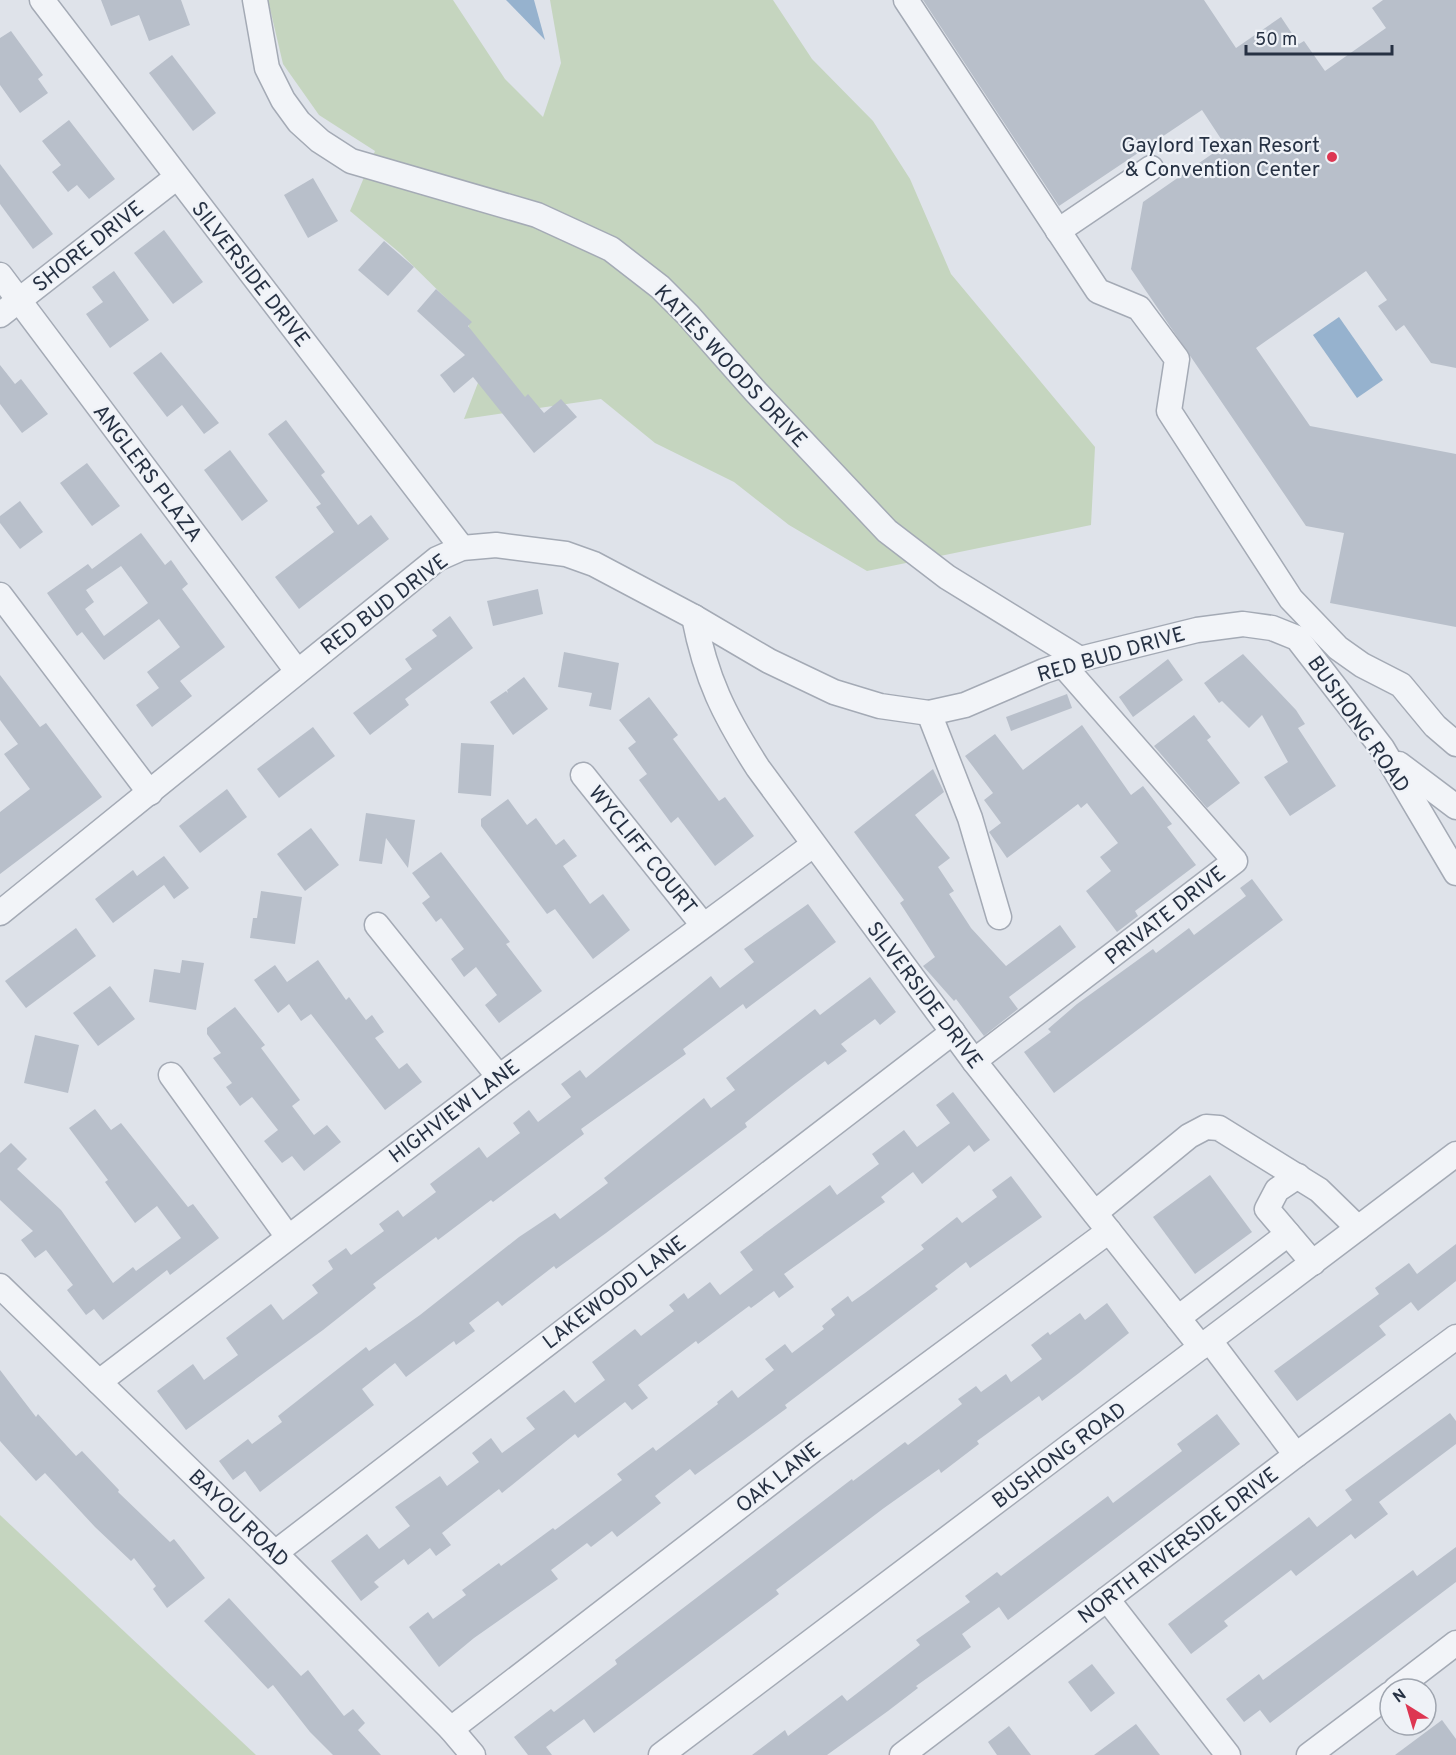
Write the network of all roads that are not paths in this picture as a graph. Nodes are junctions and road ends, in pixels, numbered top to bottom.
1 (42, 0) edge
2 (255, 0) edge
3 (906, 0) edge
4 (1151, 168) dead end
5 (177, 177) junction
6 (1058, 231) junction
7 (0, 275) edge
8 (19, 300) junction
9 (0, 315) edge
10 (462, 548) junction
11 (0, 595) edge
12 (694, 617) junction
13 (1298, 638) joint
14 (1072, 662) junction
15 (297, 671) junction
16 (929, 713) junction
17 (1456, 744) edge
18 (1382, 748) junction
19 (583, 775) dead end
20 (150, 794) junction
21 (1456, 807) edge
22 (813, 845) junction
23 (1456, 873) edge
24 (0, 913) edge
25 (999, 917) dead end
26 (377, 925) dead end
27 (703, 925) junction
28 (953, 1032) junction
29 (974, 1061) junction
30 (171, 1075) dead end
31 (499, 1077) junction
32 (1456, 1154) edge
33 (1298, 1176) junction
34 (1102, 1222) junction
35 (1358, 1228) junction
36 (1288, 1234) junction
37 (288, 1237) junction
38 (1313, 1263) junction
39 (0, 1286) edge
40 (1178, 1318) junction
41 (1456, 1337) edge
42 (1205, 1344) junction
43 (99, 1382) junction
44 (1296, 1455) junction
45 (275, 1553) junction
46 (1107, 1599) junction
47 (1456, 1643) edge
48 (1412, 1677) edge
49 (1378, 1703) edge
50 (452, 1729) junction
51 (472, 1755) edge
52 (661, 1755) edge
53 (902, 1755) edge
54 (1228, 1755) edge
55 (1309, 1755) edge

1 - 5 street, SILVERSIDE DRIVE
2 - 14 street, KATIES WOODS DRIVE
3 - 6 street
4 - 6 street
5 - 8 street, SHORE DRIVE
5 - 10 street, SILVERSIDE DRIVE
6 - 17 street
7 - 8 street, ANGLERS PLAZA
8 - 9 street, SHORE DRIVE
8 - 15 street, ANGLERS PLAZA
10 - 12 street, RED BUD DRIVE
10 - 15 street, RED BUD DRIVE
11 - 20 street
12 - 16 street, RED BUD DRIVE
12 - 22 street, SILVERSIDE DRIVE
13 - 14 street, RED BUD DRIVE
13 - 18 street, BUSHONG ROAD
14 - 16 street, RED BUD DRIVE
14 - 29 street, PRIVATE DRIVE
15 - 20 street, RED BUD DRIVE
16 - 25 street
18 - 21 street
18 - 23 street, BUSHONG ROAD
19 - 27 street, WYCLIFF COURT
20 - 24 street, RED BUD DRIVE
22 - 27 street, HIGHVIEW LANE
22 - 28 street, SILVERSIDE DRIVE
26 - 31 street
27 - 31 street, HIGHVIEW LANE
28 - 29 street, SILVERSIDE DRIVE
28 - 45 street, LAKEWOOD LANE
29 - 34 street, SILVERSIDE DRIVE
30 - 37 street
31 - 37 street, HIGHVIEW LANE
32 - 35 street, BUSHONG ROAD
33 - 34 street, OAK LANE
33 - 35 street
33 - 36 street
34 - 40 street, SILVERSIDE DRIVE
34 - 50 street, OAK LANE
35 - 38 street, BUSHONG ROAD
36 - 38 street
36 - 40 street
37 - 43 street, HIGHVIEW LANE
38 - 42 street, BUSHONG ROAD
39 - 43 street, BAYOU ROAD
40 - 42 street, SILVERSIDE DRIVE
41 - 44 street, NORTH RIVERSIDE DRIVE
42 - 44 street, SILVERSIDE DRIVE
42 - 52 street, BUSHONG ROAD
43 - 45 street, BAYOU ROAD
44 - 46 street, NORTH RIVERSIDE DRIVE
45 - 50 street, BAYOU ROAD
46 - 53 street, NORTH RIVERSIDE DRIVE
46 - 54 street
47 - 48 street
49 - 55 street
50 - 51 street, BAYOU ROAD

